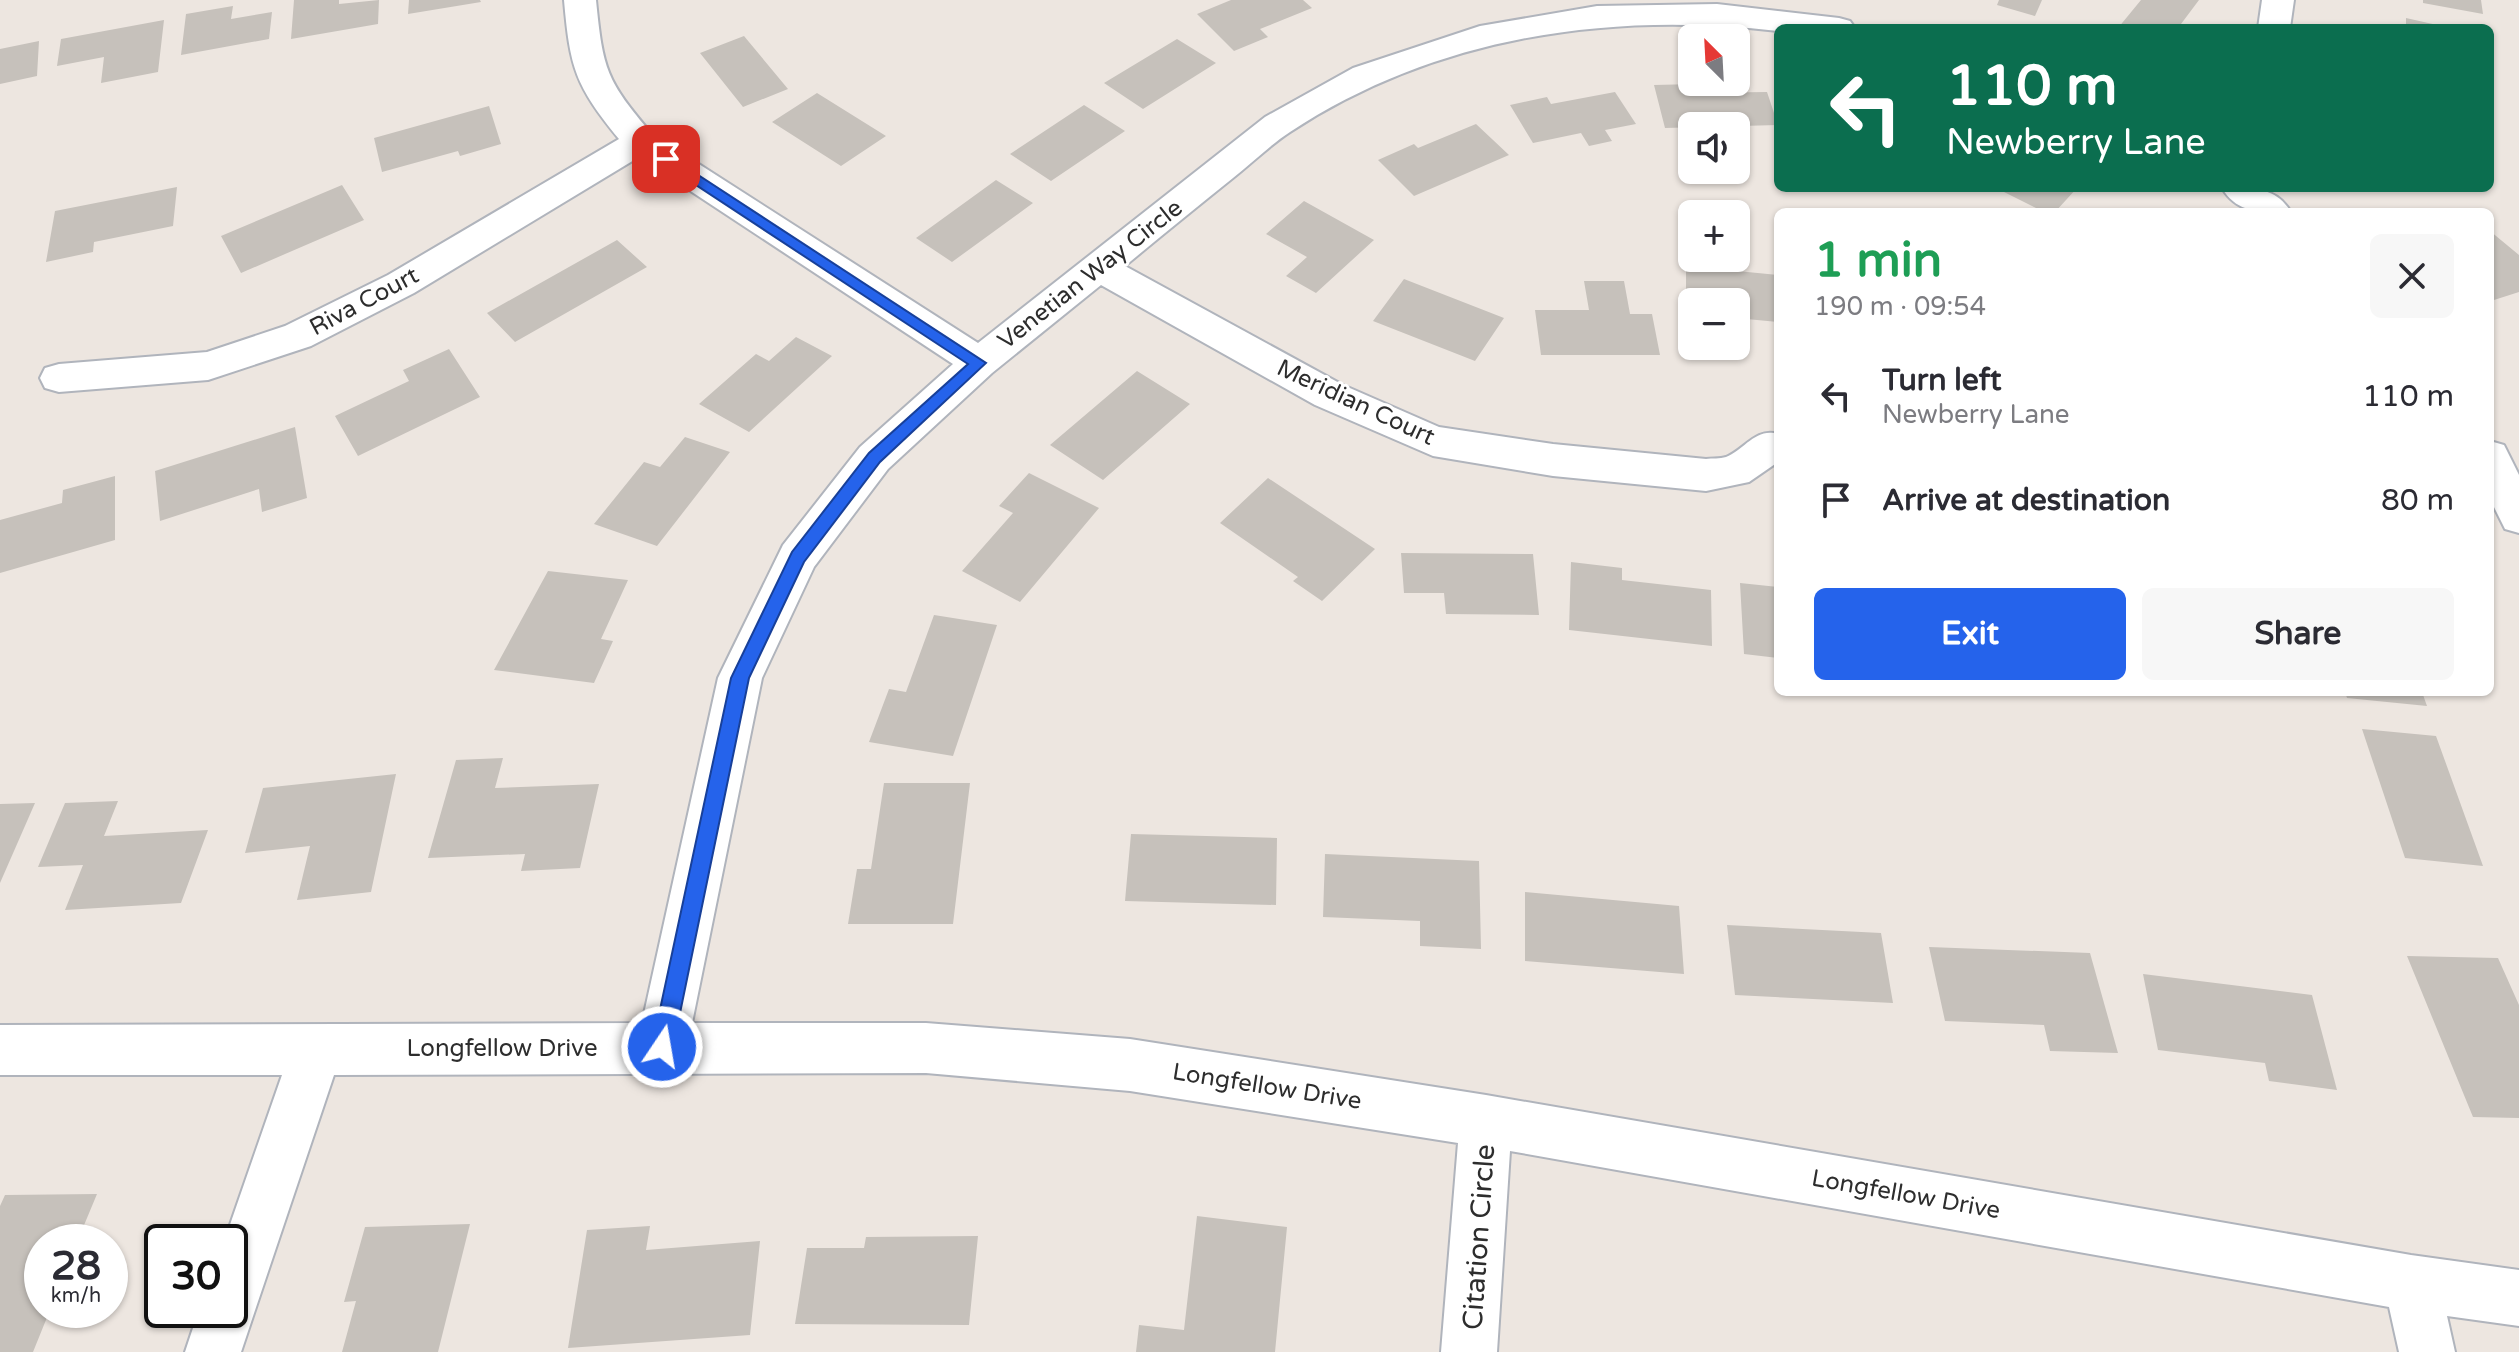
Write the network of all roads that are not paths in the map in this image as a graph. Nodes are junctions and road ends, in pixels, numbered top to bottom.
1 (580, 0) edge
2 (2278, 0) edge
3 (1804, 24) edge
4 (2275, 24) edge
5 (640, 142) junction
6 (2245, 192) edge
7 (2267, 208) edge
8 (1100, 268) junction
9 (979, 363) junction
10 (59, 378) dead end
11 (1770, 447) dead end
12 (2494, 464) edge
13 (2519, 517) edge
14 (662, 1047) junction
15 (317, 1049) junction
16 (0, 1050) edge
17 (1486, 1121) junction
18 (248, 1250) edge
19 (2411, 1283) junction
20 (2519, 1298) edge
21 (221, 1328) edge
22 (213, 1352) edge
23 (1469, 1352) edge
24 (2427, 1352) edge

1 - 5 street
2 - 4 street
3 - 8 street, Venetian Way Circle
5 - 9 street
5 - 10 street, Riva Court
6 - 7 street
8 - 9 street, Venetian Way Circle
8 - 11 street, Meridian Court
9 - 14 street, Venetian Way Circle
12 - 13 street
14 - 15 street, Longfellow Drive
14 - 17 street, Longfellow Drive
15 - 16 street, Longfellow Drive
15 - 18 street
17 - 19 street, Longfellow Drive
17 - 23 street, Citation Circle
19 - 20 street, Longfellow Drive
19 - 24 street
21 - 22 street

